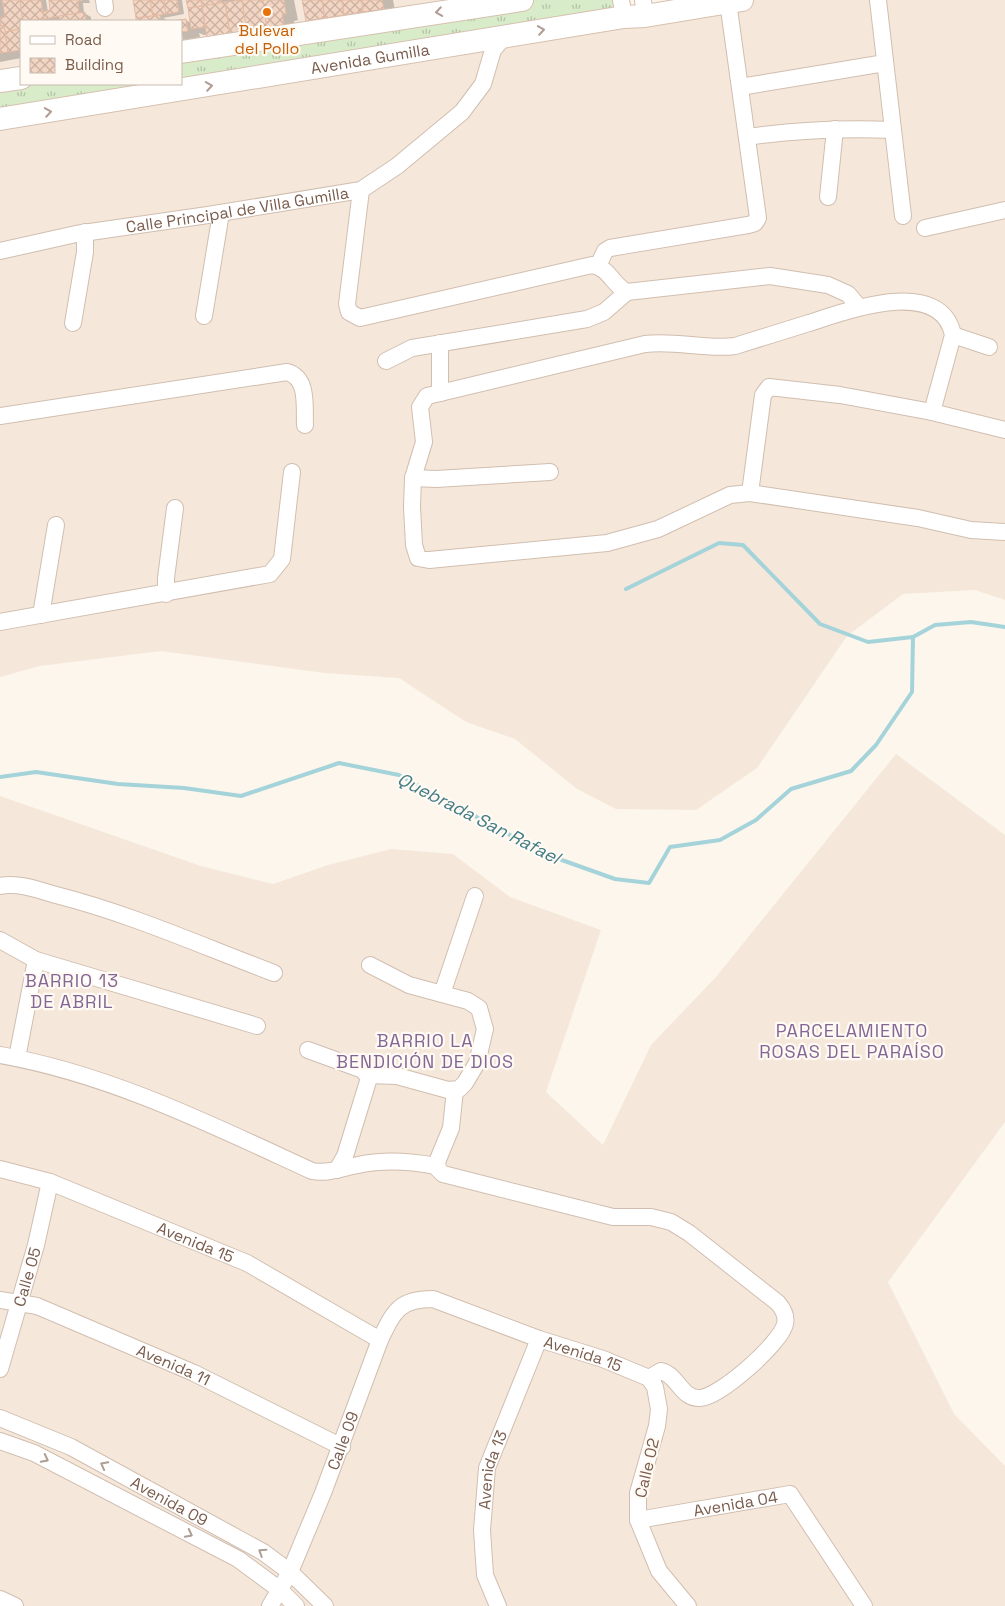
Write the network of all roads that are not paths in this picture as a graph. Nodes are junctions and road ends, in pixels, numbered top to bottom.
1 (522, 0) edge
2 (878, 0) edge
3 (735, 1) edge
4 (633, 8) edge
5 (504, 36) junction
6 (463, 44) junction
7 (182, 52) edge
8 (885, 63) junction
9 (486, 70) junction
10 (20, 78) edge
11 (0, 82) edge
12 (740, 87) junction
13 (0, 119) edge
14 (835, 128) junction
15 (893, 130) junction
16 (747, 137) junction
17 (361, 190) junction
18 (828, 197) dead end
19 (1005, 210) edge
20 (221, 213) junction
21 (903, 216) dead end
22 (925, 228) dead end
23 (85, 232) junction
24 (0, 251) edge
25 (598, 266) junction
26 (626, 292) junction
27 (859, 307) junction
28 (204, 316) dead end
29 (73, 323) dead end
30 (952, 335) junction
31 (440, 343) junction
32 (989, 346) dead end
33 (386, 361) dead end
34 (440, 392) junction
35 (932, 412) junction
36 (0, 416) edge
37 (305, 425) dead end
38 (1005, 430) edge
39 (292, 472) dead end
40 (550, 472) dead end
41 (414, 478) junction
42 (750, 493) junction
43 (175, 508) dead end
44 (56, 525) dead end
45 (1005, 532) edge
46 (166, 594) junction
47 (41, 615) junction
48 (0, 622) edge
49 (0, 886) edge
50 (475, 896) dead end
51 (0, 940) edge
52 (36, 960) junction
53 (370, 965) dead end
54 (274, 973) dead end
55 (442, 994) junction
56 (257, 1026) dead end
57 (308, 1050) dead end
58 (0, 1055) edge
59 (17, 1058) junction
60 (368, 1075) junction
61 (455, 1090) junction
62 (436, 1166) junction
63 (0, 1169) edge
64 (336, 1170) junction
65 (50, 1182) junction
66 (433, 1299) joint
67 (0, 1300) edge
68 (19, 1304) junction
69 (539, 1339) junction
70 (380, 1340) junction
71 (0, 1369) edge
72 (649, 1378) junction
73 (0, 1418) edge
74 (0, 1441) edge
75 (342, 1447) junction
76 (638, 1520) junction
77 (290, 1572) junction
78 (280, 1590) junction
79 (0, 1599) edge
80 (15, 1606) edge
81 (270, 1606) edge
82 (296, 1606) edge
83 (325, 1606) edge
84 (498, 1606) edge
85 (688, 1606) edge
86 (864, 1606) edge

1 -> 7 main road
2 - 8 street
3 - 4 main road, Avenida Gumilla
3 - 12 street
5 -> 4 main road, Avenida Gumilla
5 - 6 main road, Avenida Gumilla
5 - 9 street, Calle Principal de Villa Gumilla
6 - 9 street
13 -> 6 main road, Avenida Gumilla
8 - 12 street
8 - 15 street
9 - 17 street, Calle Principal de Villa Gumilla
10 - 11 main road
12 - 16 street
14 - 15 street
14 - 16 street
14 - 18 street
15 - 21 street
16 - 25 street
17 - 20 street, Calle Principal de Villa Gumilla
17 - 25 street
19 - 22 street
20 - 23 street, Calle Principal de Villa Gumilla
20 - 28 street
23 - 24 street, Calle Principal de Villa Gumilla
23 - 29 street
25 - 26 street
26 - 27 street
26 - 31 street
27 - 30 street
27 - 34 street
30 - 32 street
30 - 35 street
31 - 33 street
31 - 34 street
34 - 41 street
35 - 38 street
35 - 42 street
36 - 37 street
39 - 46 street
40 - 41 street
41 - 42 street
42 - 45 street
43 - 46 street
44 - 47 street
46 - 47 street
47 - 48 street
49 - 54 street
50 - 55 street
51 - 52 street
52 - 56 street
52 - 59 street
53 - 55 street
55 - 61 street
57 - 60 street
58 - 59 street
59 - 64 street
60 - 61 street
60 - 64 street
61 - 62 street
62 - 64 street
62 - 72 street
63 - 65 street, Avenida 15
65 - 68 street, Calle 05
65 - 70 street, Avenida 15
66 - 69 street, Avenida 15
66 - 70 street, Calle 09
67 - 68 street, Avenida 11
68 - 71 street, Calle 05
68 - 75 street, Avenida 11
69 - 72 street, Avenida 15
69 - 84 street, Avenida 13
70 - 75 street, Calle 09
72 - 76 street, Calle 02
77 -> 73 street, Avenida 09
74 -> 78 street, Avenida 09
75 - 77 street, Calle 09
76 - 85 street, Calle 02
76 - 86 street, Avenida 04
77 - 78 street, Calle 09
77 - 83 street, Avenida 09
78 - 81 street, Calle 09
78 - 82 street, Avenida 09
79 - 80 street

